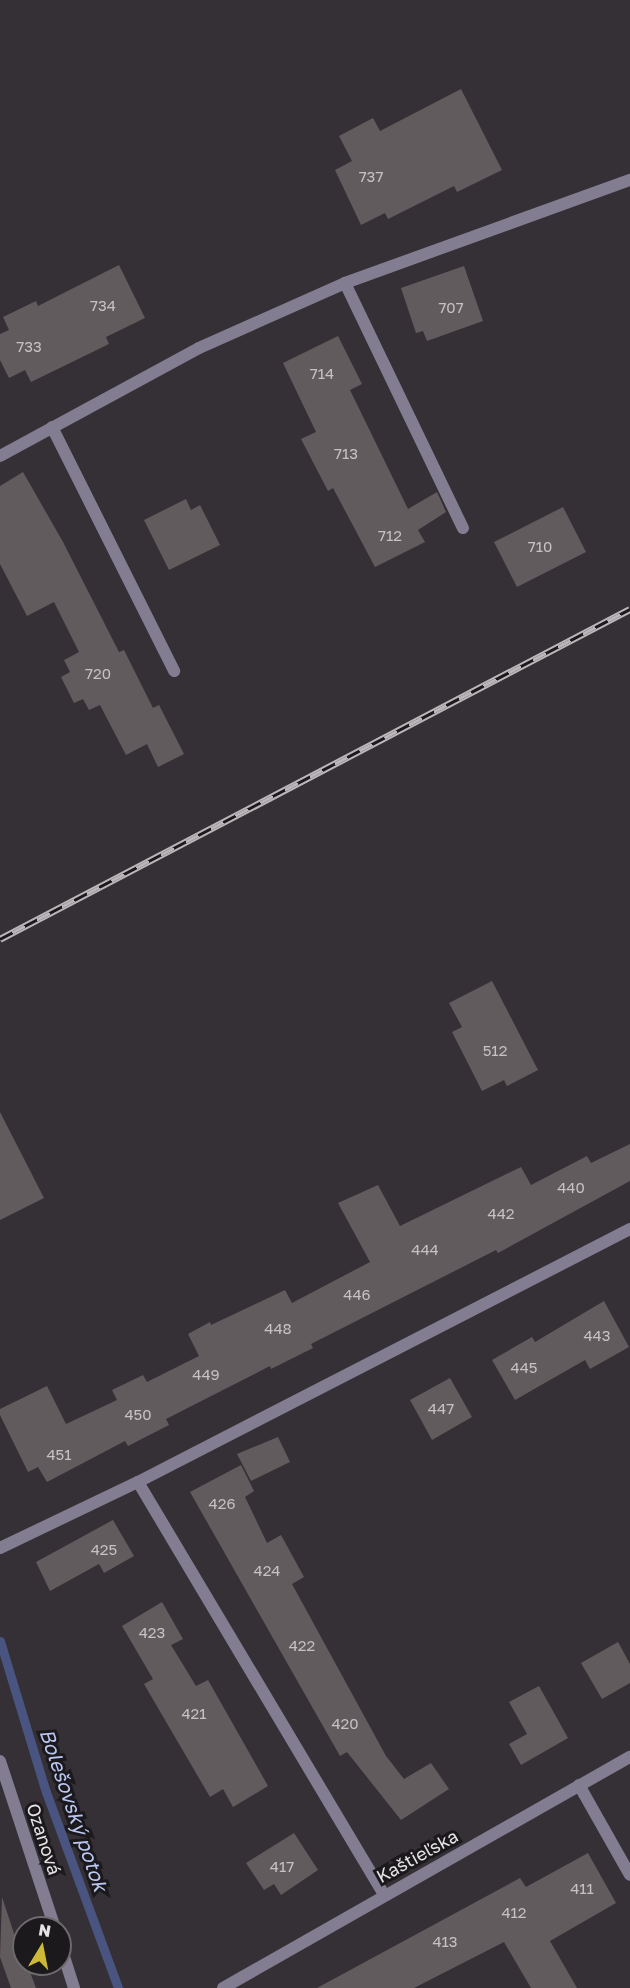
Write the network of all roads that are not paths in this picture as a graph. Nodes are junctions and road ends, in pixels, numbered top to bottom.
1 (630, 180) edge
2 (345, 283) junction
3 (52, 427) junction
4 (0, 456) edge
5 (463, 528) dead end
6 (174, 671) dead end
7 (630, 1229) edge
8 (138, 1482) junction
9 (0, 1548) edge
10 (630, 1757) edge
11 (0, 1761) edge
12 (579, 1785) junction
13 (630, 1875) edge
14 (384, 1894) junction
15 (51, 1916) edge
16 (222, 1988) edge

1 - 2 street
2 - 3 street
2 - 5 street
3 - 4 street
3 - 6 street
7 - 8 street
8 - 9 street
8 - 14 street
10 - 12 street, Kaštieľska
11 - 15 street, Ozanová
12 - 13 street
12 - 14 street, Kaštieľska
14 - 16 street, Kaštieľska

